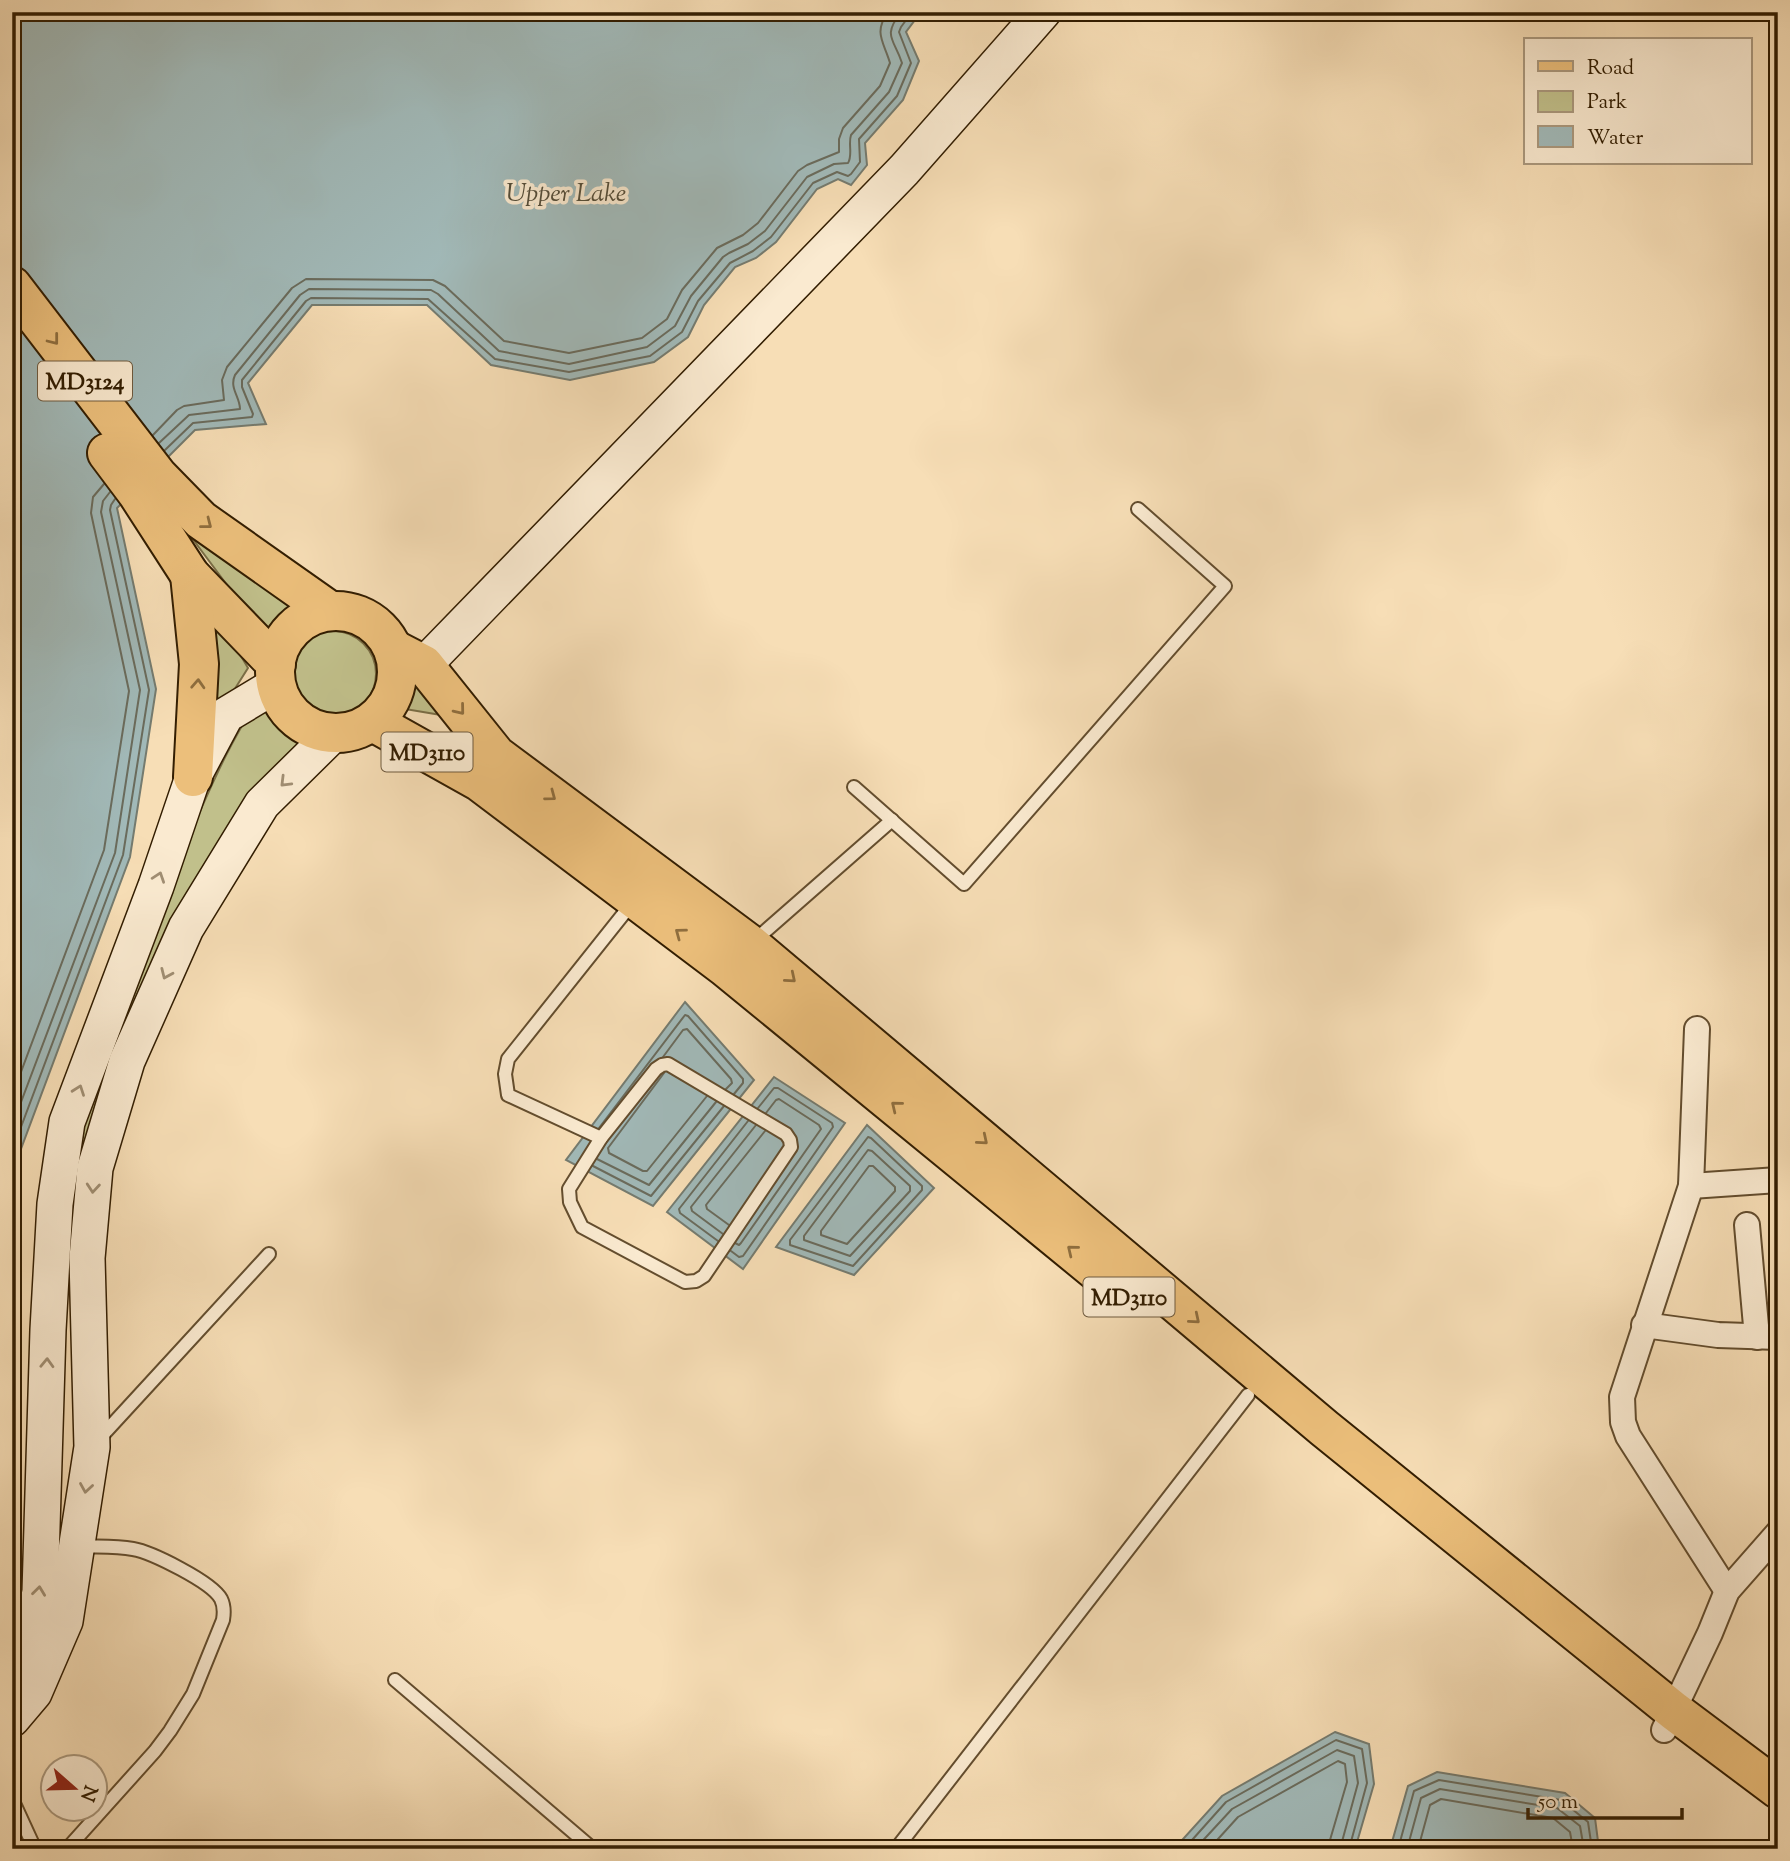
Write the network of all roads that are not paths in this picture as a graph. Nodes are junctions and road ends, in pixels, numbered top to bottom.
1 (1043, 12) edge
2 (12, 286) edge
3 (12, 330) edge
4 (148, 484) junction
5 (1138, 509) dead end
6 (190, 575) junction
7 (330, 611) junction
8 (409, 657) junction
9 (276, 675) junction
10 (373, 722) junction
11 (334, 734) junction
12 (193, 777) junction
13 (854, 787) dead end
14 (891, 820) junction
15 (635, 899) junction
16 (738, 956) junction
17 (1697, 1029) dead end
18 (601, 1138) junction
19 (1778, 1180) edge
20 (1691, 1186) junction
21 (1747, 1224) dead end
22 (269, 1254) dead end
23 (1644, 1325) junction
24 (1767, 1337) edge
25 (1248, 1395) junction
26 (92, 1447) junction
27 (1778, 1533) edge
28 (77, 1546) junction
29 (1727, 1591) junction
30 (12, 1678) edge
31 (395, 1680) dead end
32 (12, 1719) edge
33 (1669, 1720) junction
34 (1778, 1789) edge
35 (12, 1799) edge
36 (1778, 1810) edge
37 (36, 1849) edge
38 (67, 1849) edge
39 (593, 1849) edge
40 (895, 1849) edge

1 - 8 main road
2 -> 4 main road, MD3124
3 - 4 main road, MD3124
4 - 6 main road, MD3124
4 -> 7 main road
5 - 14 lane
6 - 9 main road
12 -> 6 main road
7 - 8 main road
7 - 9 main road
8 - 10 main road
8 -> 16 main road, MD3110
9 - 11 main road
9 - 12 main road
10 - 11 main road
10 - 15 main road, MD3110
11 -> 26 main road
30 -> 12 main road
13 - 14 lane
14 - 16 lane
16 -> 15 main road, MD3110
15 - 18 lane
25 -> 16 main road, MD3110
16 -> 33 main road, MD3110
17 - 20 street
18 - 18 lane
19 - 20 street
20 - 23 street
21 - 24 street
22 - 26 lane
23 - 24 street
23 - 29 street
25 - 33 main road, MD3110
25 - 40 lane
26 -> 28 main road
27 - 29 street
28 - 32 main road
28 - 38 lane
29 - 33 street
31 - 39 lane
33 - 34 main road, MD3110
33 - 36 main road, MD3110
35 - 37 lane

